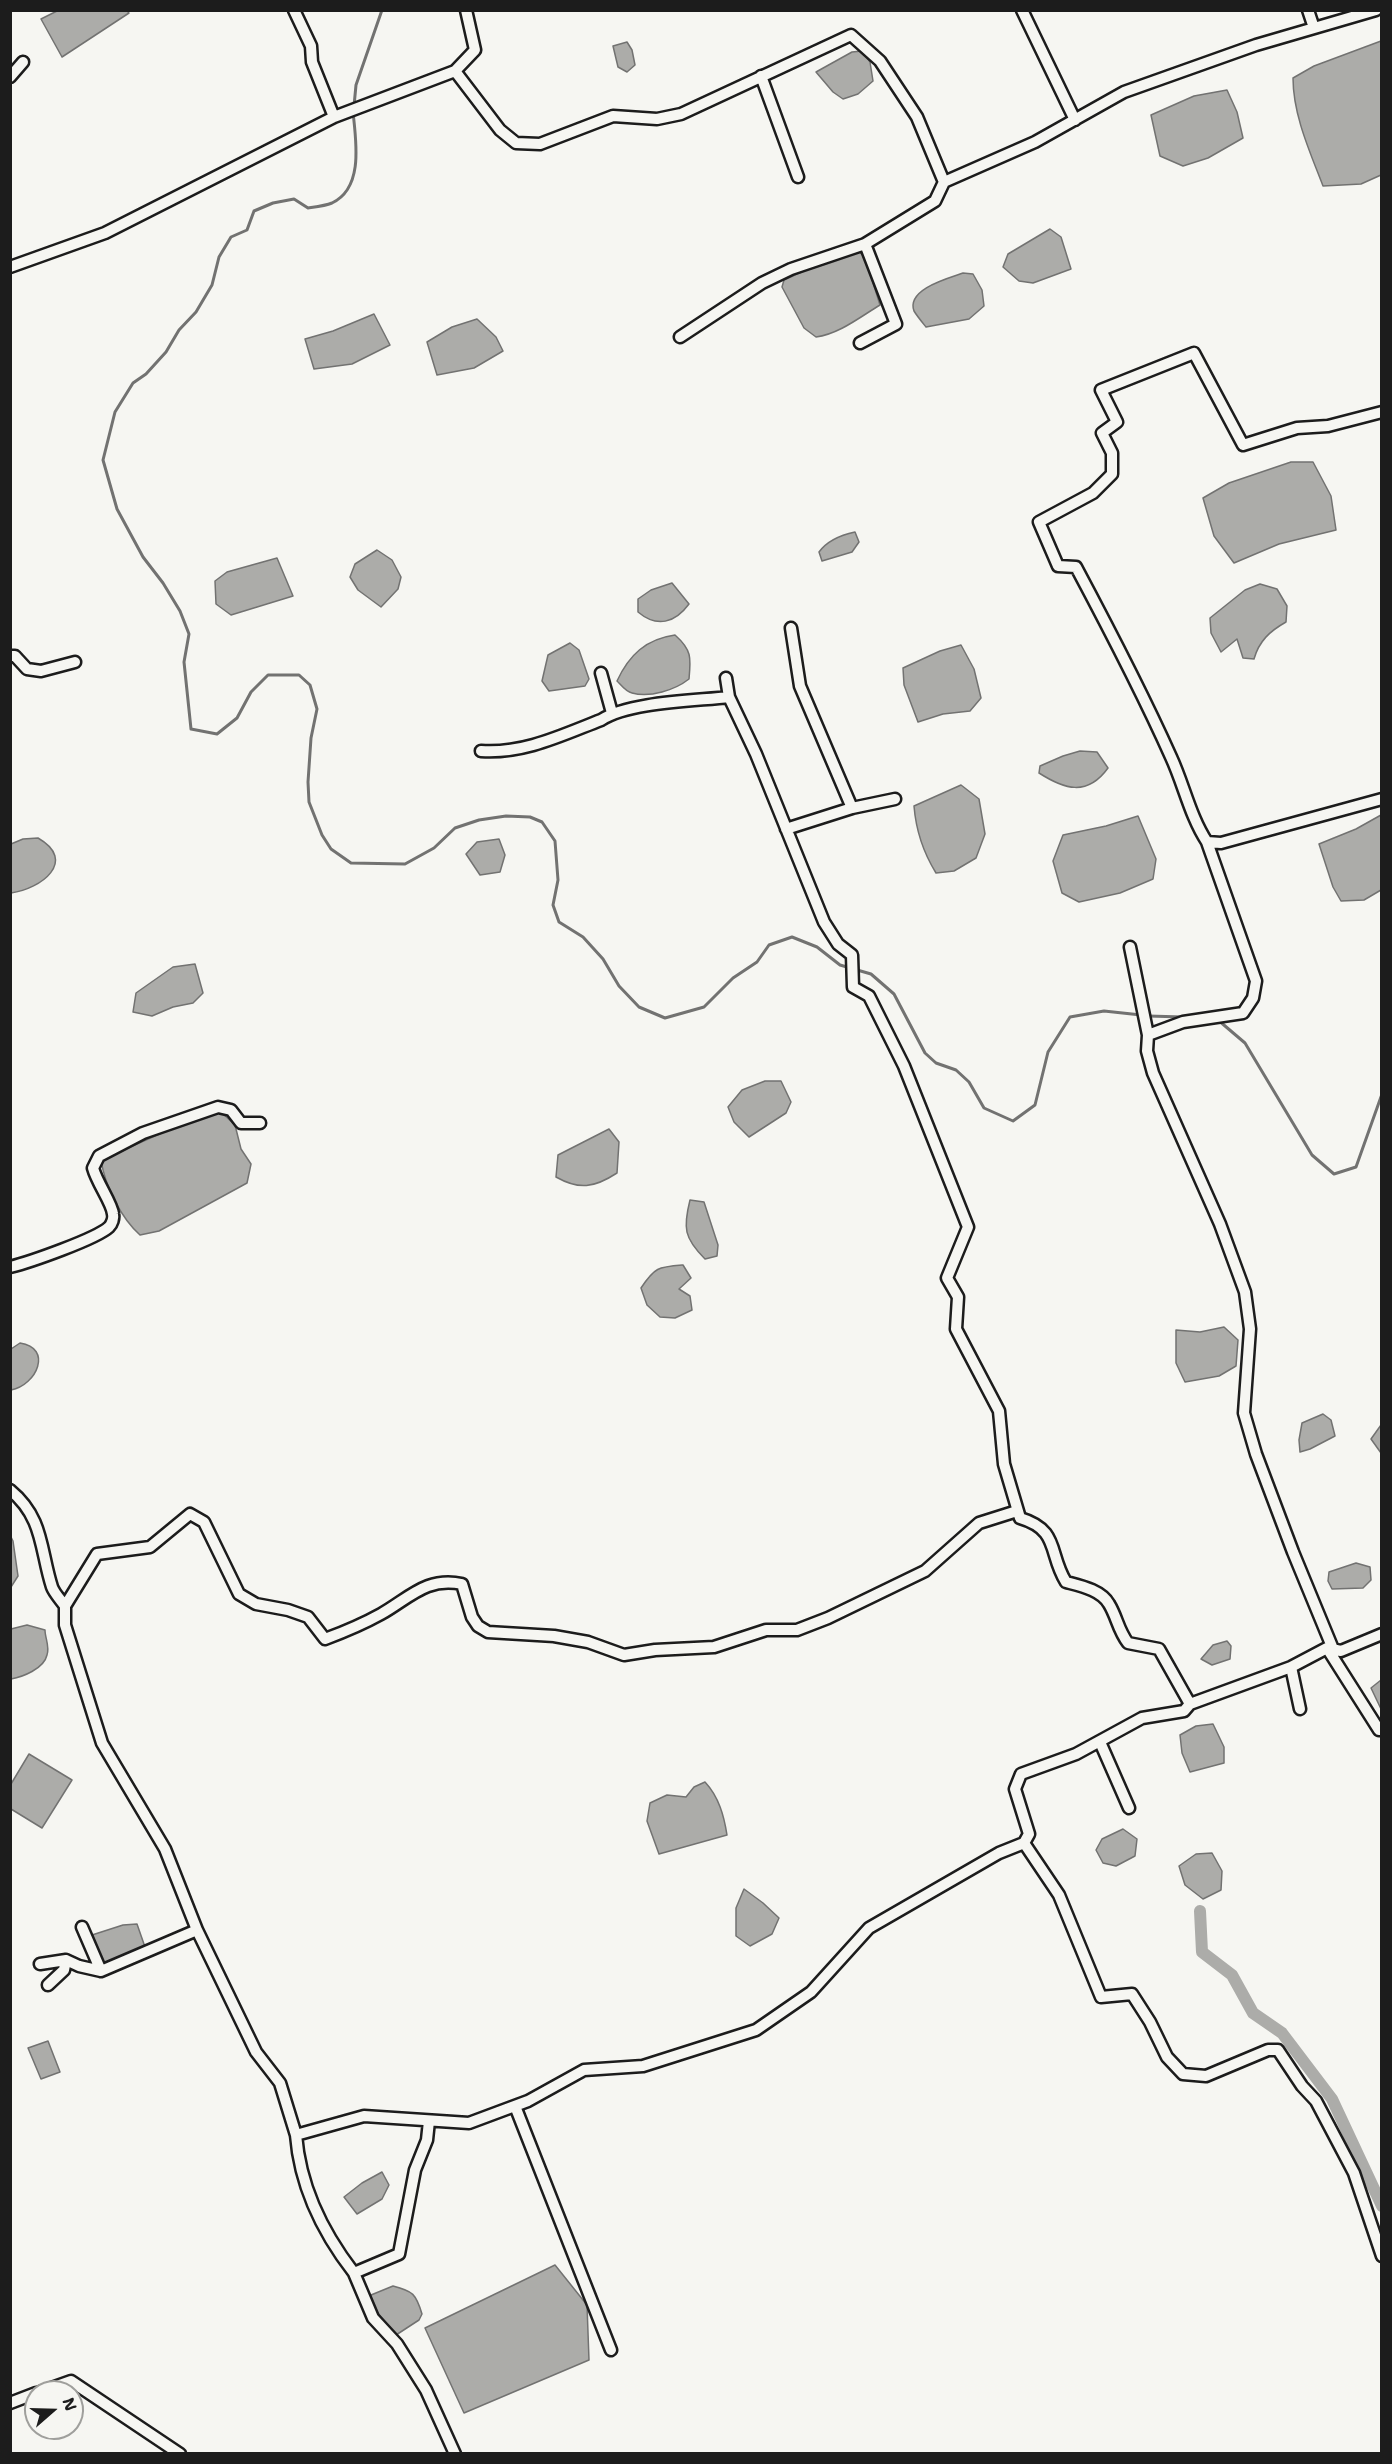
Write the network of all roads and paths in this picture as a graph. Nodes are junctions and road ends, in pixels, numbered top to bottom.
1 (294, 10) edge
2 (466, 10) edge
3 (1022, 10) edge
4 (1308, 10) edge
5 (1376, 10) edge
6 (1314, 28) junction
7 (23, 62) dead end
8 (455, 70) junction
9 (761, 76) junction
10 (10, 77) edge
11 (337, 116) junction
12 (1075, 120) junction
13 (798, 177) dead end
14 (944, 182) junction
15 (866, 244) junction
16 (10, 267) edge
17 (680, 337) dead end
18 (860, 343) dead end
19 (1382, 412) edge
20 (791, 628) dead end
21 (10, 656) edge
22 (75, 662) dead end
23 (601, 673) dead end
24 (726, 678) dead end
25 (729, 697) junction
26 (612, 713) junction
27 (481, 751) dead end
28 (895, 799) dead end
29 (1382, 799) edge
30 (852, 808) junction
31 (786, 829) junction
32 (1207, 842) junction
33 (1130, 947) dead end
34 (1148, 1035) junction
35 (260, 1123) dead end
36 (10, 1267) edge
37 (10, 1490) edge
38 (1017, 1511) junction
39 (65, 1606) junction
40 (1382, 1634) edge
41 (1330, 1649) junction
42 (1291, 1667) junction
43 (1190, 1704) junction
44 (1300, 1709) dead end
45 (1382, 1730) edge
46 (1100, 1742) junction
47 (1129, 1808) dead end
48 (1024, 1843) junction
49 (82, 1926) dead end
50 (197, 1930) junction
51 (66, 1960) junction
52 (40, 1964) dead end
53 (101, 1971) junction
54 (48, 1985) dead end
55 (515, 2106) junction
56 (429, 2121) junction
57 (296, 2135) junction
58 (1382, 2256) edge
59 (354, 2273) junction
60 (611, 2350) dead end
61 (84, 2390) edge
62 (180, 2454) edge
63 (455, 2454) edge

1 - 11 street
2 - 8 street
3 - 12 street
4 - 6 street
5 - 6 street
6 - 12 street
7 - 10 street
8 - 9 street
8 - 11 street
9 - 13 street
9 - 14 street
11 - 16 street
12 - 14 street
14 - 15 street
15 - 17 street
15 - 18 street
19 - 32 street
20 - 30 street
21 - 22 street
23 - 26 street
24 - 25 street
25 - 26 street
25 - 31 street
26 - 27 street
28 - 30 street
29 - 32 street
30 - 31 street
31 - 38 street
32 - 34 street
33 - 34 street
34 - 41 street
35 - 36 street
37 - 39 street
38 - 39 street
38 - 43 street
39 - 50 street
40 - 41 street
41 - 42 street
41 - 45 street
42 - 43 street
42 - 44 street
43 - 46 street
46 - 47 street
46 - 48 street
48 - 55 street
48 - 58 street
49 - 53 street
50 - 53 street
50 - 57 street
51 - 52 street
51 - 53 street
51 - 54 street
55 - 56 street
55 - 60 street
56 - 57 street
56 - 59 street
57 - 59 street
59 - 63 street
61 - 62 street

